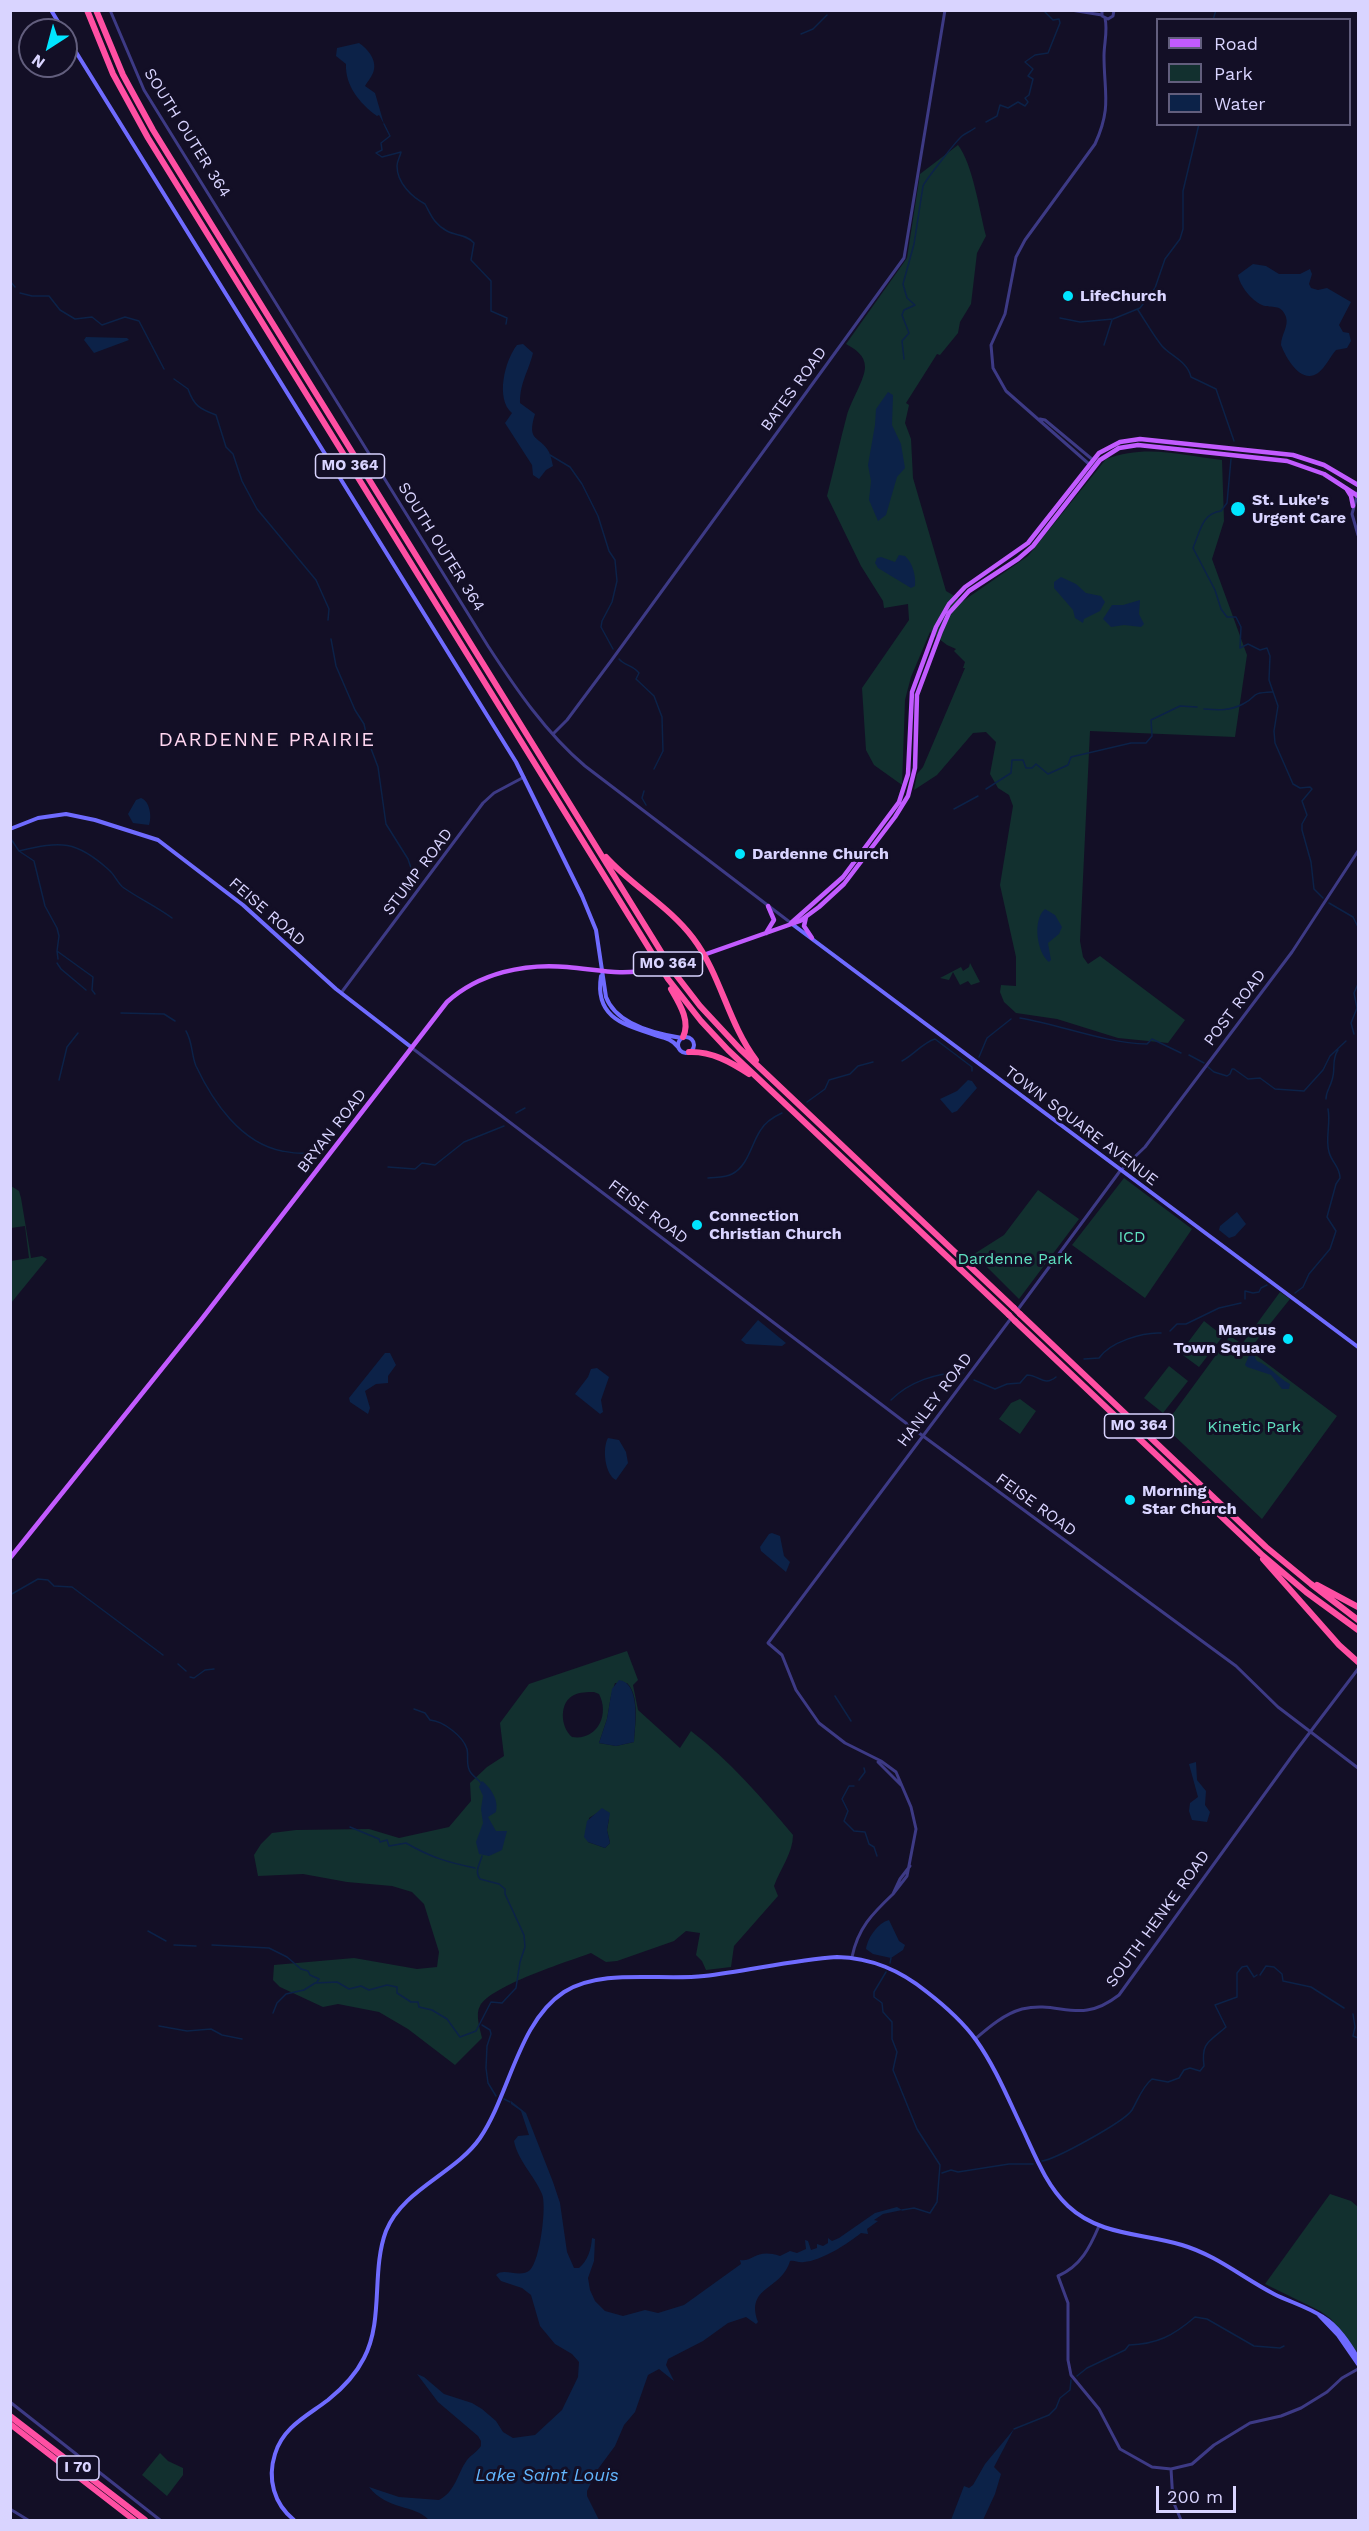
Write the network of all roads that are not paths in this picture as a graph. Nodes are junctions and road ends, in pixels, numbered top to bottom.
1 (87, 10) edge
2 (96, 10) edge
3 (110, 10) edge
4 (945, 10) edge
5 (1071, 10) edge
6 (1114, 10) edge
7 (1103, 15) edge
8 (1111, 18) junction
9 (1107, 30) junction
10 (78, 55) edge
11 (1093, 463) junction
12 (1348, 479) junction
13 (1359, 480) edge
14 (1359, 485) edge
15 (1344, 486) junction
16 (1358, 494) edge
17 (1353, 506) junction
18 (1359, 536) edge
19 (553, 734) junction
20 (524, 777) junction
21 (10, 830) edge
22 (590, 837) junction
23 (1359, 851) edge
24 (768, 906) junction
25 (806, 917) junction
26 (791, 923) junction
27 (765, 935) junction
28 (812, 938) junction
29 (652, 955) junction
30 (705, 956) junction
31 (602, 972) junction
32 (341, 993) junction
33 (682, 1038) junction
34 (411, 1047) junction
35 (678, 1047) junction
36 (689, 1052) junction
37 (767, 1075) junction
38 (768, 1088) junction
39 (1120, 1171) junction
40 (1359, 1347) edge
41 (922, 1436) junction
42 (1247, 1541) junction
43 (12, 1555) edge
44 (1298, 1574) junction
45 (1359, 1607) edge
46 (1359, 1620) edge
47 (1359, 1630) edge
48 (1359, 1662) edge
49 (1359, 1669) edge
50 (1310, 1731) junction
51 (1359, 1768) edge
52 (852, 1957) junction
53 (975, 2038) junction
54 (1100, 2226) junction
55 (1318, 2314) junction
56 (1359, 2358) edge
57 (1359, 2367) edge
58 (10, 2402) edge
59 (10, 2416) edge
60 (10, 2424) edge
61 (1171, 2469) junction
62 (10, 2509) edge
63 (28, 2520) edge
64 (134, 2520) edge
65 (145, 2520) edge
66 (160, 2520) edge
67 (294, 2520) edge
68 (1181, 2520) edge

1 - 29 highway, MO 364
2 - 22 highway, MO 364
3 - 19 street, SOUTH OUTER 364
4 - 19 street, BATES ROAD
5 - 7 street
6 - 8 street
7 - 8 street
7 - 9 street
8 - 9 street
9 - 11 street
10 - 20 main road
11 - 12 main road
11 - 15 main road
11 - 25 main road
11 - 26 main road
12 - 13 main road
12 - 14 main road
15 - 16 main road
15 - 17 main road
16 - 17 street
17 - 18 street
19 - 24 street, SOUTH OUTER 364
20 - 31 main road
20 - 32 street, STUMP ROAD
21 - 32 main road, FEISE ROAD
22 - 30 highway
22 - 37 highway, MO 364
23 - 39 street, POST ROAD
24 - 26 street, SOUTH OUTER 364
24 - 27 main road
25 - 26 main road
25 - 28 main road
26 - 27 main road, BRYAN ROAD
26 - 28 main road, TOWN SQUARE AVENUE
27 - 30 main road, BRYAN ROAD
28 - 39 main road, TOWN SQUARE AVENUE
29 - 33 highway
29 - 38 highway, MO 364
30 - 31 main road, BRYAN ROAD, bridge
30 - 37 highway
31 - 33 main road
31 - 34 main road, BRYAN ROAD
31 - 35 main road
32 - 34 main road, FEISE ROAD
33 - 35 main road
33 - 36 main road
34 - 41 street, FEISE ROAD
34 - 43 main road, BRYAN ROAD
35 - 36 main road
36 - 38 highway
37 - 44 highway, MO 364, bridge
38 - 42 highway, MO 364, bridge
39 - 40 main road, TOWN SQUARE AVENUE
39 - 41 street, HANLEY ROAD
41 - 50 street, FEISE ROAD
41 - 52 street, HANLEY ROAD
42 - 47 highway, MO 364
42 - 48 highway
44 - 45 highway
44 - 46 highway, MO 364
49 - 50 street, SOUTH HENKE ROAD
50 - 51 street, FEISE ROAD
50 - 53 street, SOUTH HENKE ROAD
52 - 53 main road
52 - 67 main road
53 - 54 main road
54 - 55 main road
54 - 61 street
55 - 56 main road
55 - 57 main road
57 - 61 street
58 - 66 street
59 - 65 highway, I 70
60 - 64 highway, I 70
61 - 68 street
62 - 63 street

